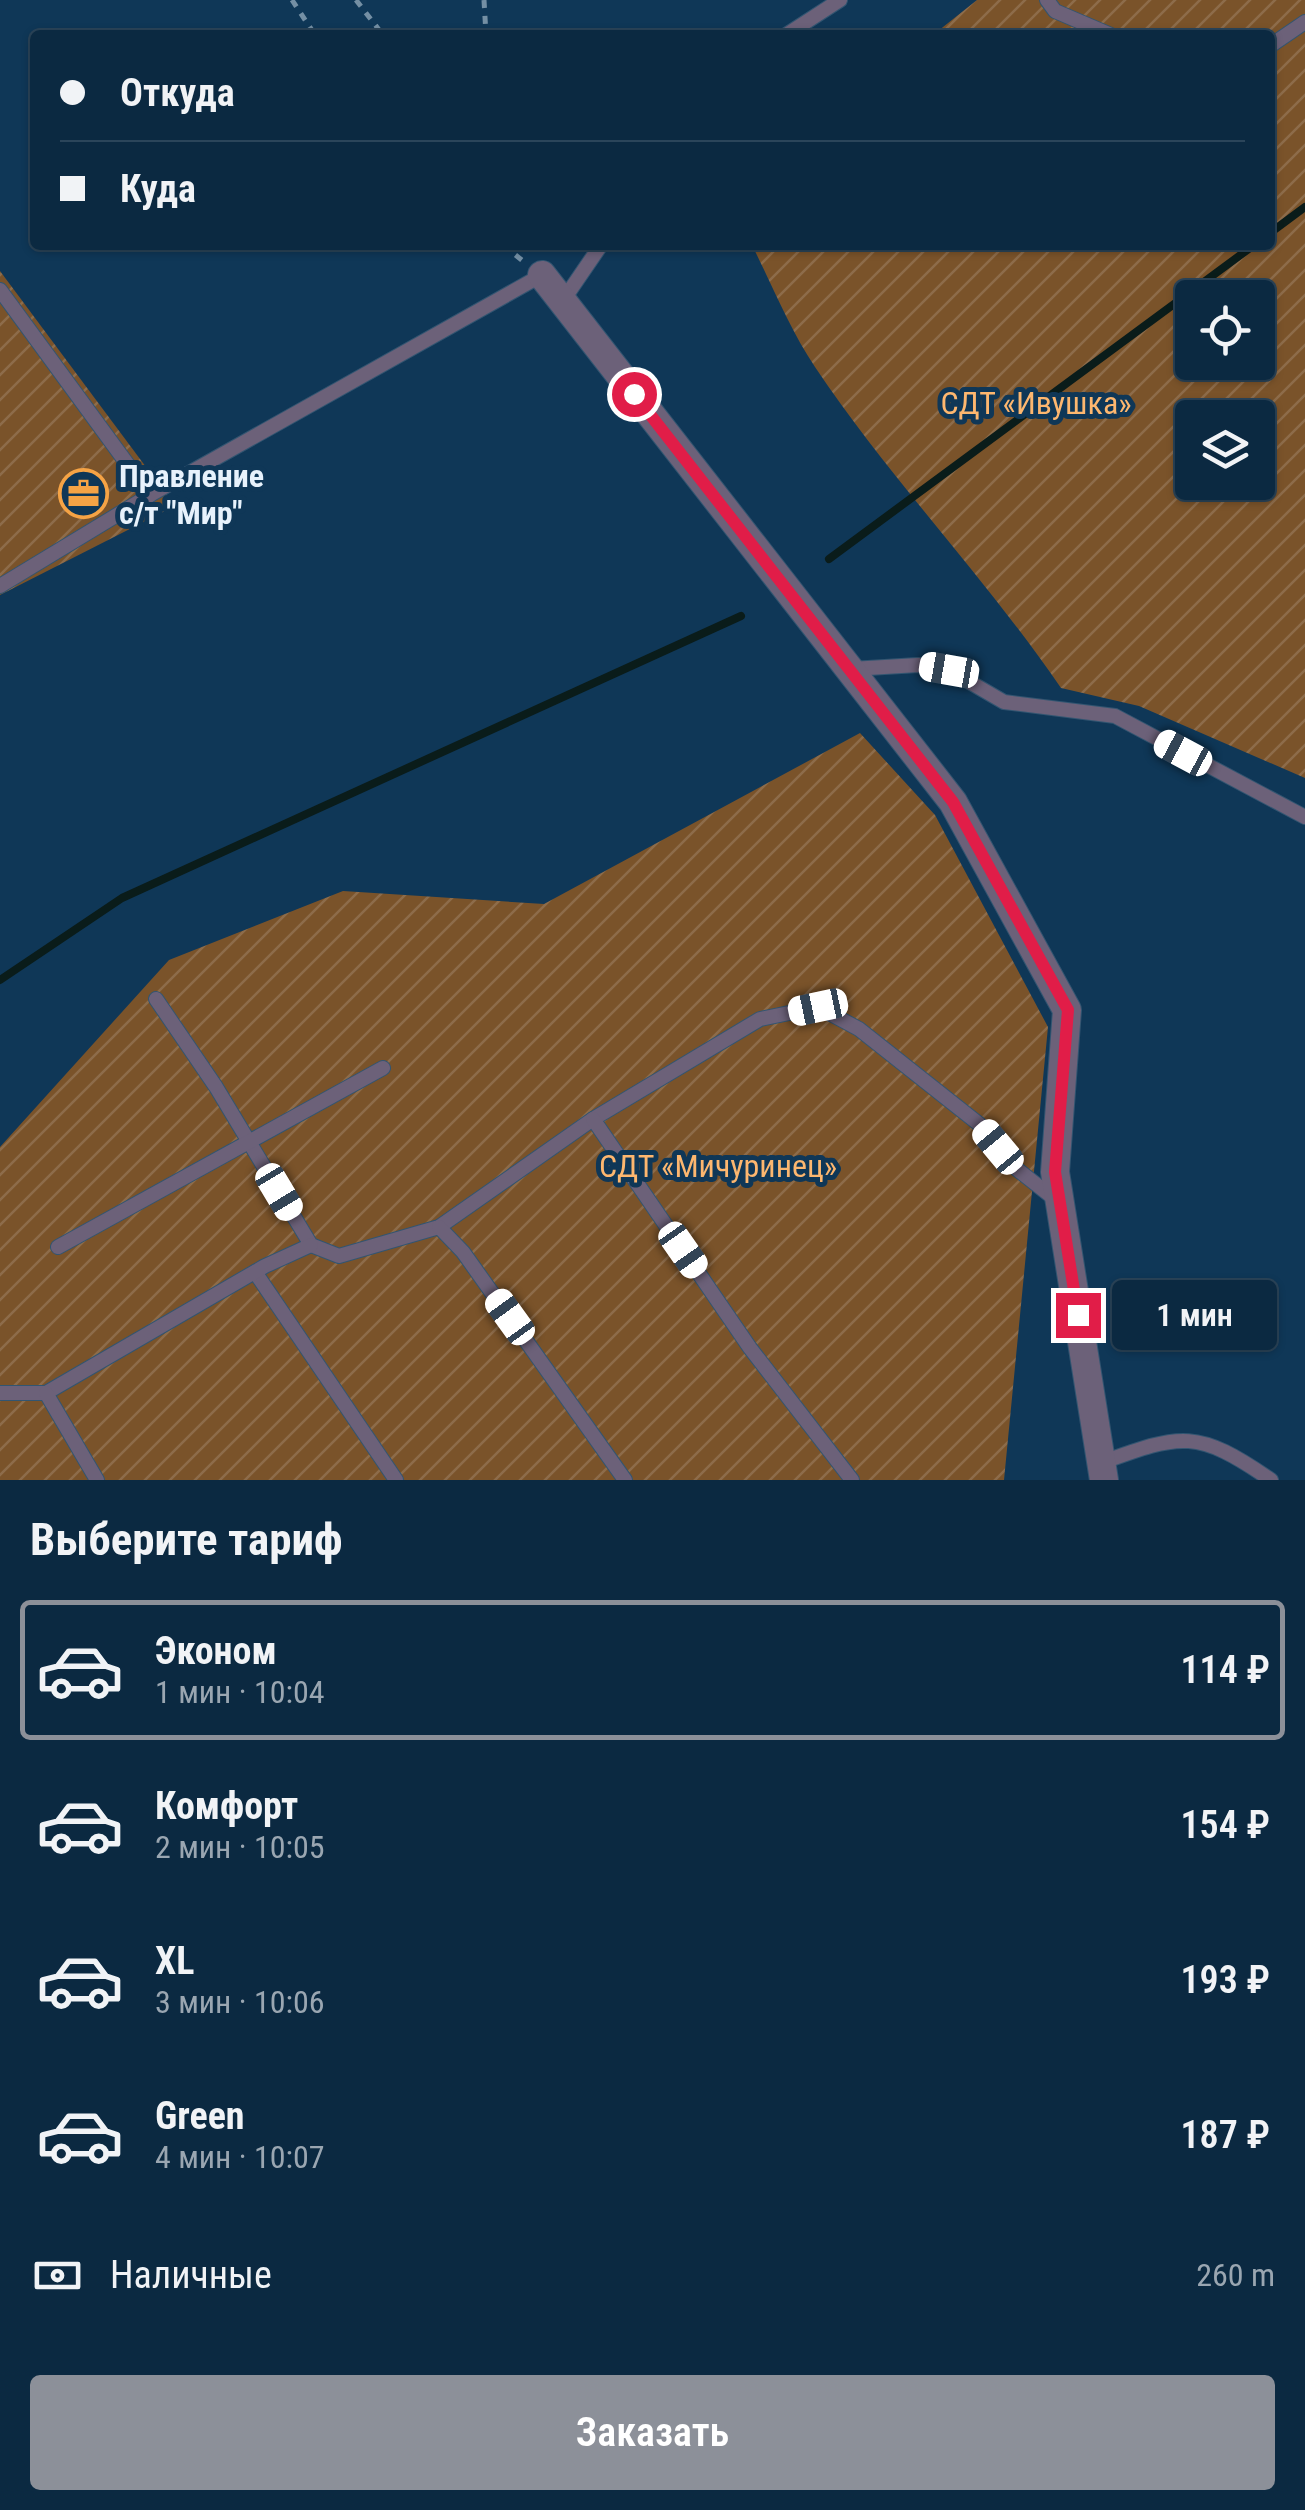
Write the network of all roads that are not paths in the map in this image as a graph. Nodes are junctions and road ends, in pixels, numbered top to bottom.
1 (840, 0) edge
2 (1047, 0) edge
3 (1305, 22) edge
4 (794, 30) edge
5 (1099, 30) edge
6 (1275, 43) edge
7 (598, 250) edge
8 (542, 275) joint
9 (0, 290) edge
10 (562, 302) junction
11 (150, 496) junction
12 (0, 586) edge
13 (850, 670) junction
14 (1305, 817) edge
15 (156, 1000) dead end
16 (383, 1068) dead end
17 (593, 1118) junction
18 (248, 1140) junction
19 (1060, 1204) junction
20 (439, 1226) junction
21 (310, 1245) junction
22 (58, 1248) dead end
23 (255, 1272) junction
24 (0, 1393) edge
25 (46, 1394) junction
26 (1102, 1472) edge
27 (97, 1480) edge
28 (396, 1480) edge
29 (625, 1480) edge
30 (852, 1480) edge
31 (1271, 1480) edge

1 - 4 lane
2 - 5 lane
3 - 6 lane
7 - 10 lane
8 - 10 street
8 - 11 lane
9 - 11 lane
10 - 13 street
11 - 12 lane
13 - 14 lane
13 - 19 street
15 - 18 lane
16 - 18 lane
17 - 19 lane
17 - 20 lane
17 - 30 lane
18 - 21 lane
18 - 22 lane
19 - 26 street
20 - 21 lane
20 - 29 lane
21 - 23 lane
23 - 25 lane
23 - 28 lane
24 - 25 lane
25 - 27 lane
26 - 31 lane

